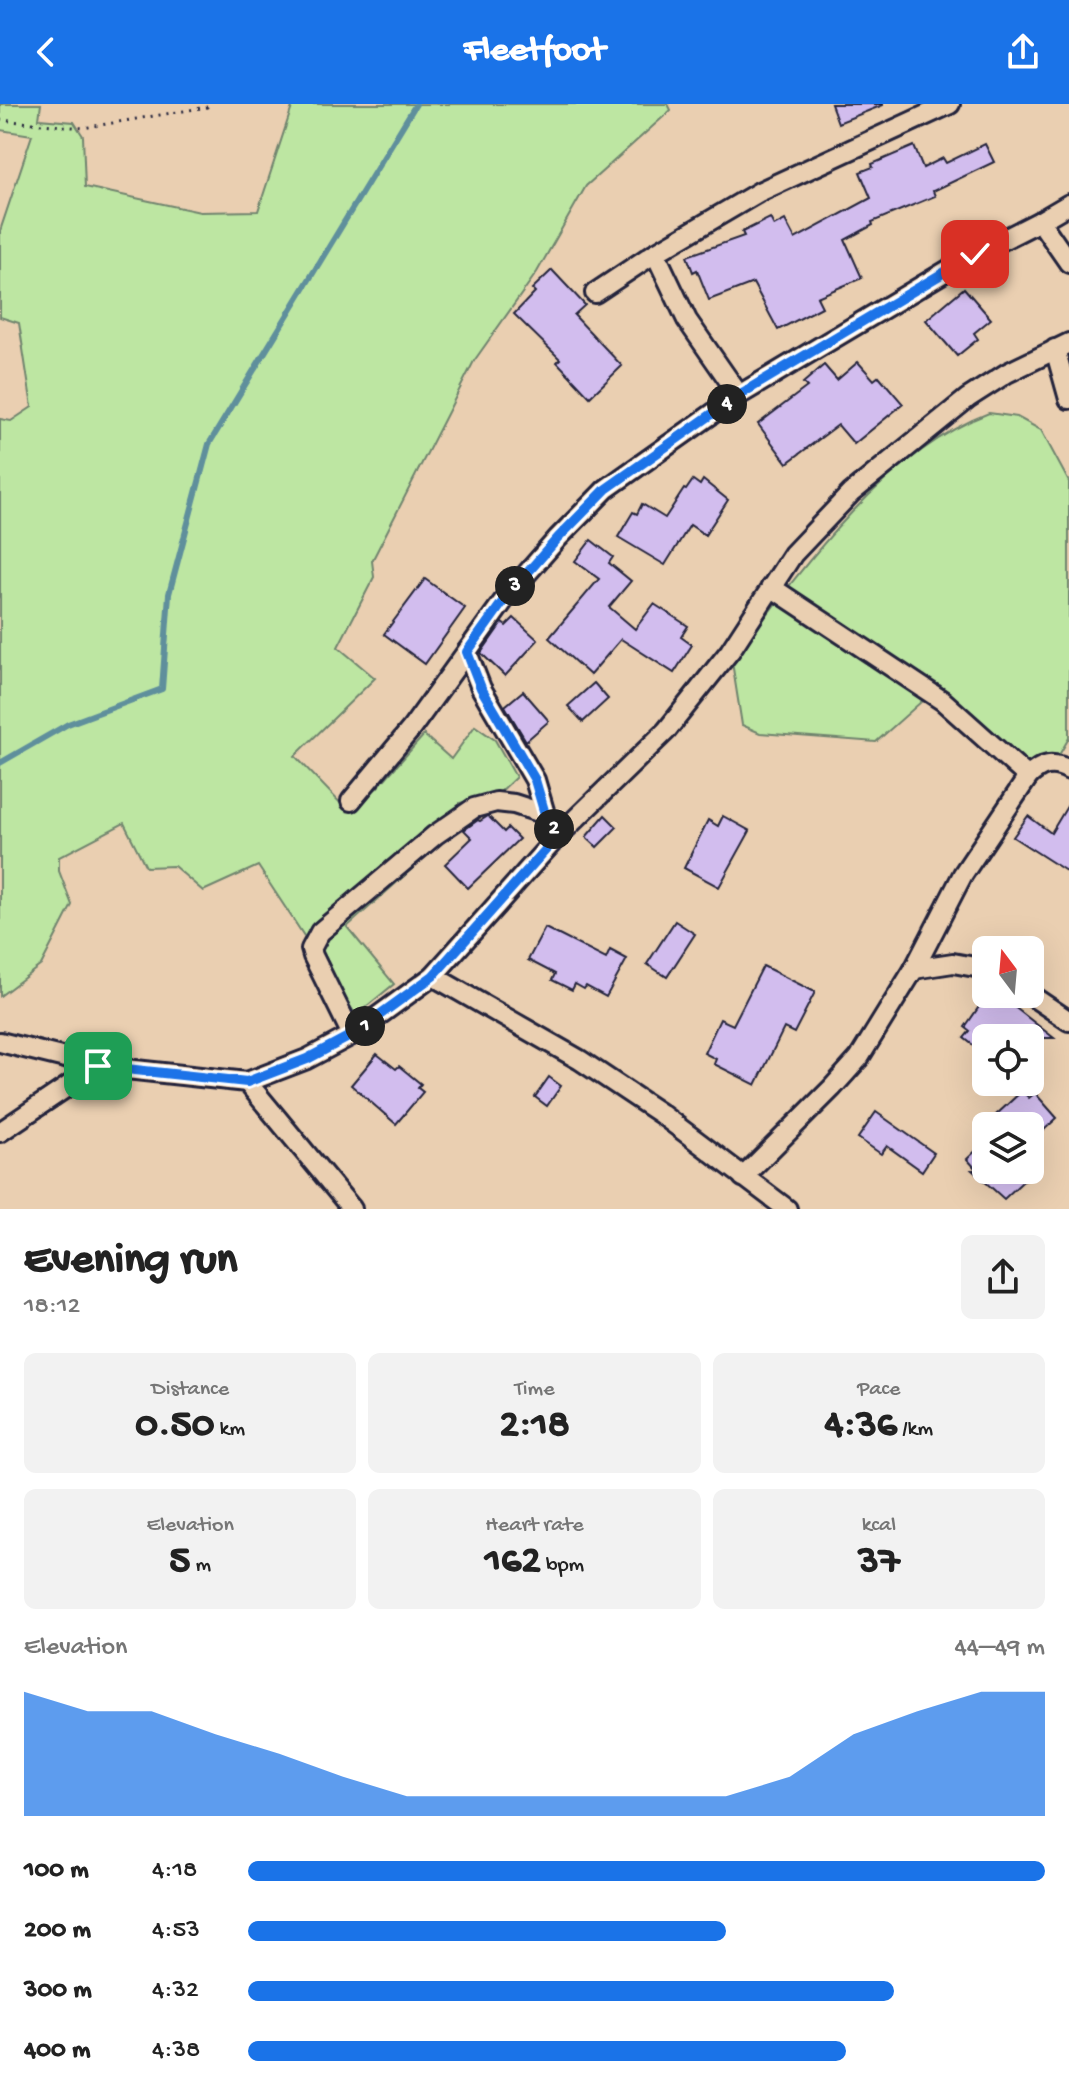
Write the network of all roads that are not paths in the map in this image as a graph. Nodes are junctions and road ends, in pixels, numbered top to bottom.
1 (950, 104) edge
2 (1069, 204) edge
3 (1040, 221) junction
4 (655, 253) junction
5 (1069, 263) edge
6 (595, 293) dead end
7 (1062, 346) edge
8 (739, 395) junction
9 (1069, 399) edge
10 (771, 587) junction
11 (467, 652) junction
12 (1069, 770) edge
13 (1028, 777) junction
14 (351, 801) dead end
15 (545, 814) junction
16 (558, 836) junction
17 (972, 966) edge
18 (914, 969) junction
19 (433, 976) junction
20 (1044, 1004) edge
21 (1069, 1021) edge
22 (352, 1035) junction
23 (0, 1042) edge
24 (98, 1066) junction
25 (247, 1082) junction
26 (0, 1132) edge
27 (743, 1177) junction
28 (352, 1209) edge
29 (787, 1209) edge

1 - 4 street
2 - 3 street
3 - 5 street
3 - 8 street
4 - 6 street
4 - 8 street
7 - 9 street
7 - 10 street
8 - 11 street
10 - 13 street
10 - 16 street
11 - 14 street
11 - 15 street
12 - 13 street
13 - 18 street
15 - 16 street
15 - 22 street
16 - 19 street
17 - 18 street
18 - 27 street
19 - 22 street
19 - 27 street
20 - 21 street
22 - 25 street
23 - 24 street
24 - 25 street
24 - 26 street
25 - 28 street
27 - 29 street

